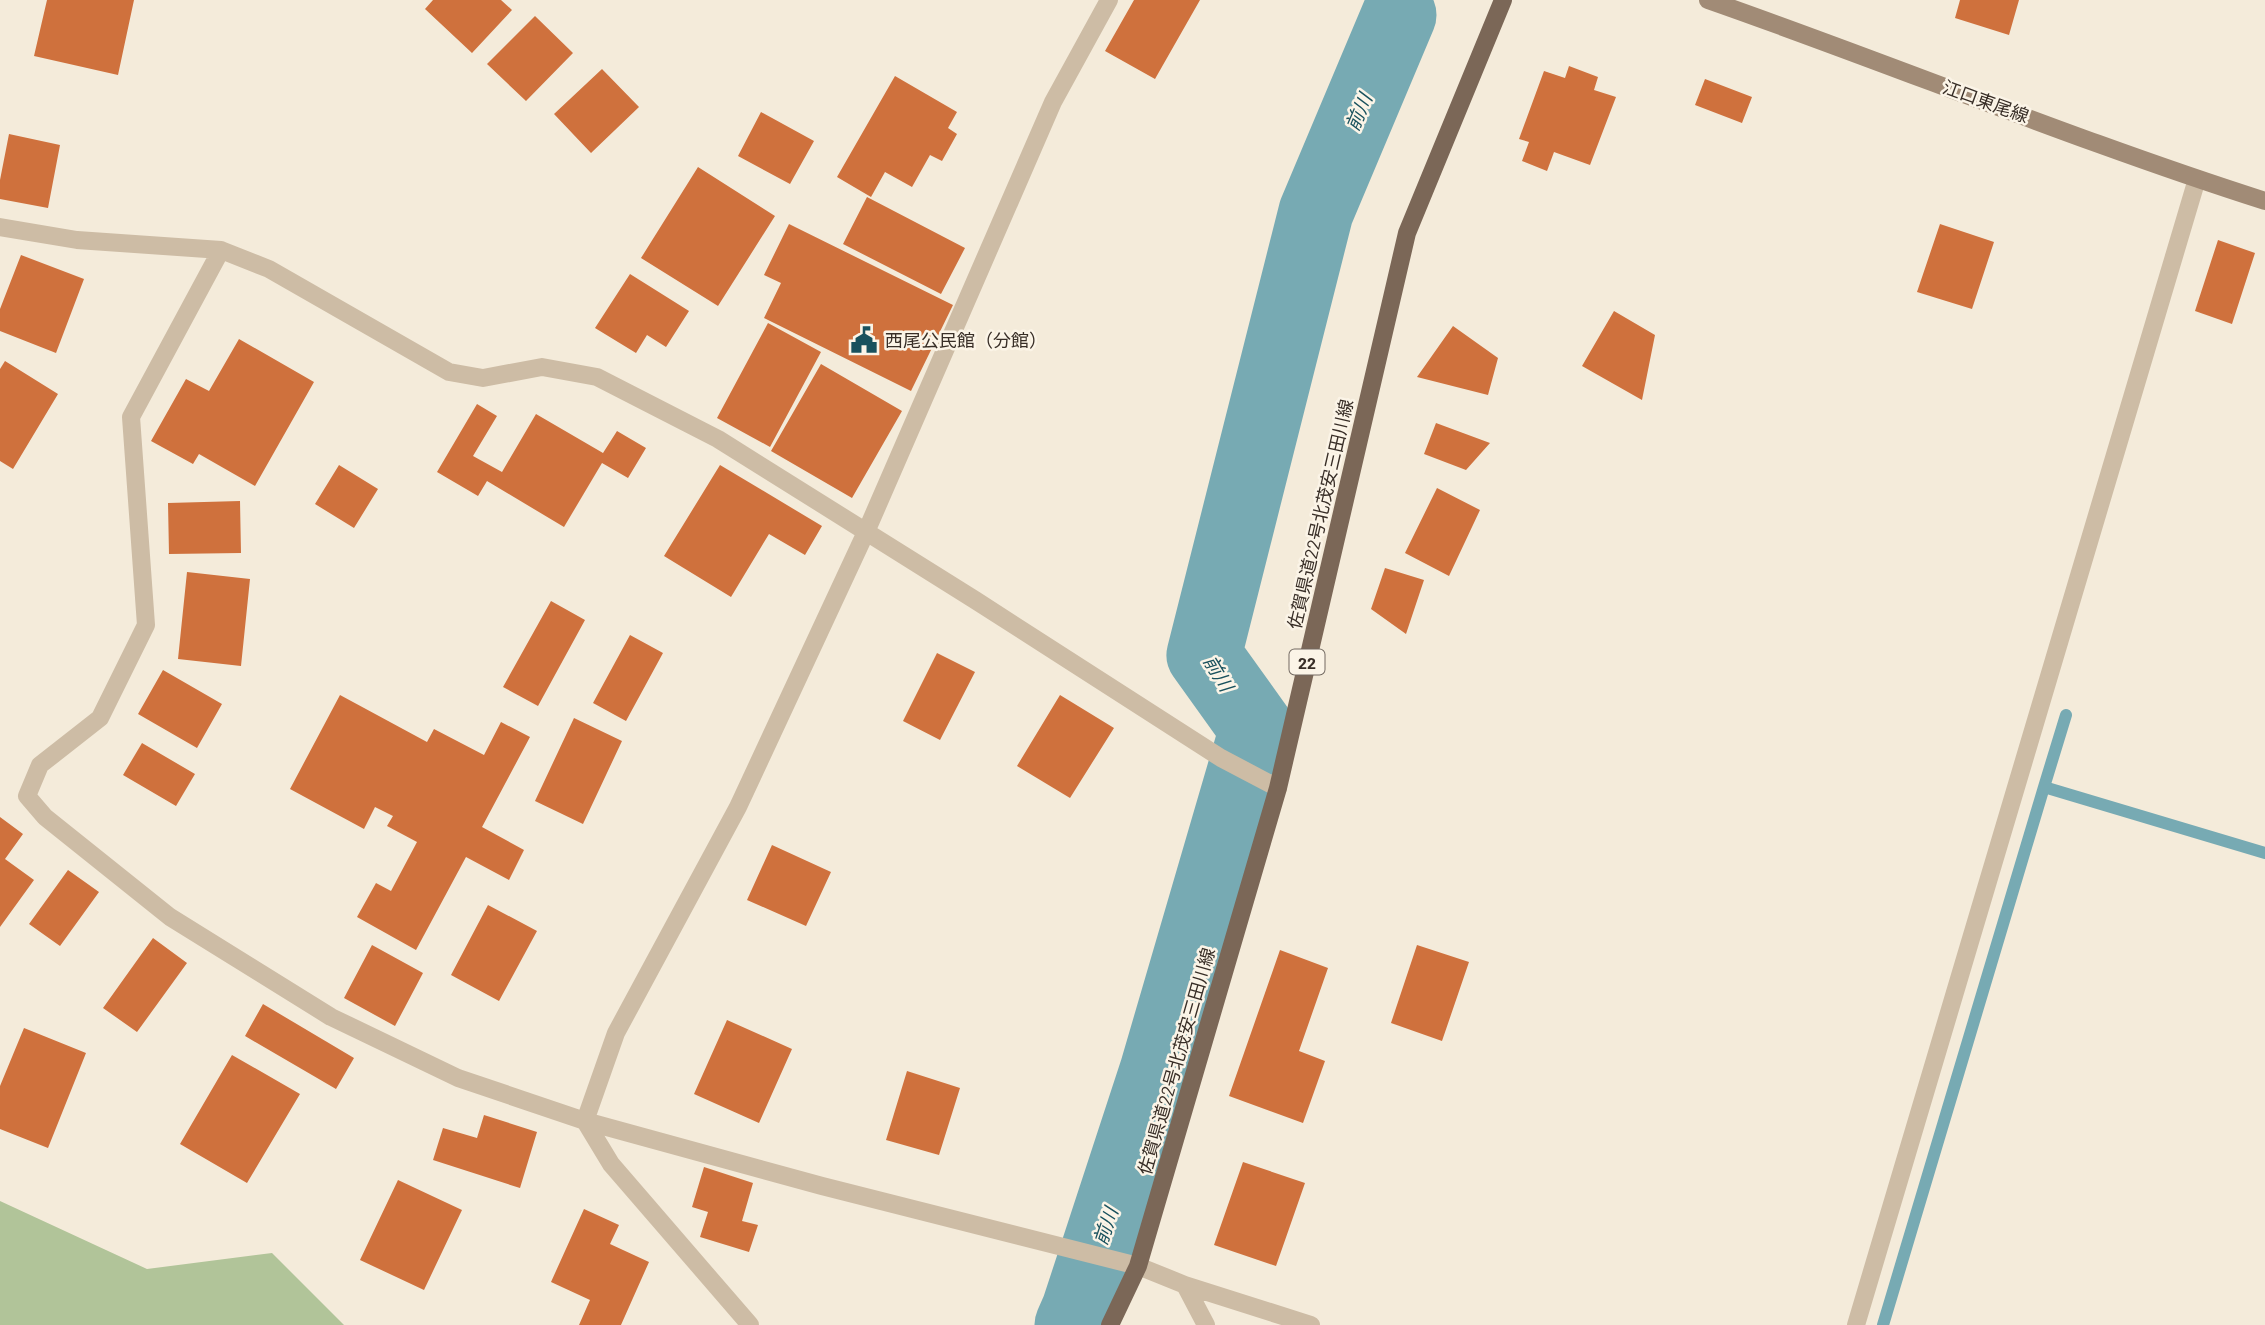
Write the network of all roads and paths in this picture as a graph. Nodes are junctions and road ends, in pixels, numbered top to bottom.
1 (1109, 0) edge
2 (1503, 0) edge
3 (1708, 0) edge
4 (2197, 179) junction
5 (2265, 201) edge
6 (0, 227) edge
7 (221, 250) junction
8 (866, 532) junction
9 (1278, 788) junction
10 (585, 1121) junction
11 (1138, 1266) junction
12 (1185, 1285) junction
13 (750, 1325) edge
14 (1110, 1325) edge
15 (1206, 1325) edge
16 (1311, 1325) edge
17 (1856, 1325) edge

1 - 8 street
2 - 9 main road, 佐賀県道22号北茂安三田川線 / 22
3 - 4 main road, 江口東尾線
4 - 5 main road, 江口東尾線
4 - 17 street
6 - 7 street
7 - 8 street
7 - 10 street
8 - 9 street
8 - 10 street
9 - 11 main road, 佐賀県道22号北茂安三田川線 / 22
10 - 11 street
10 - 13 street
11 - 12 street
11 - 14 main road, 佐賀県道22号北茂安三田川線 / 22
12 - 15 street
12 - 16 street

